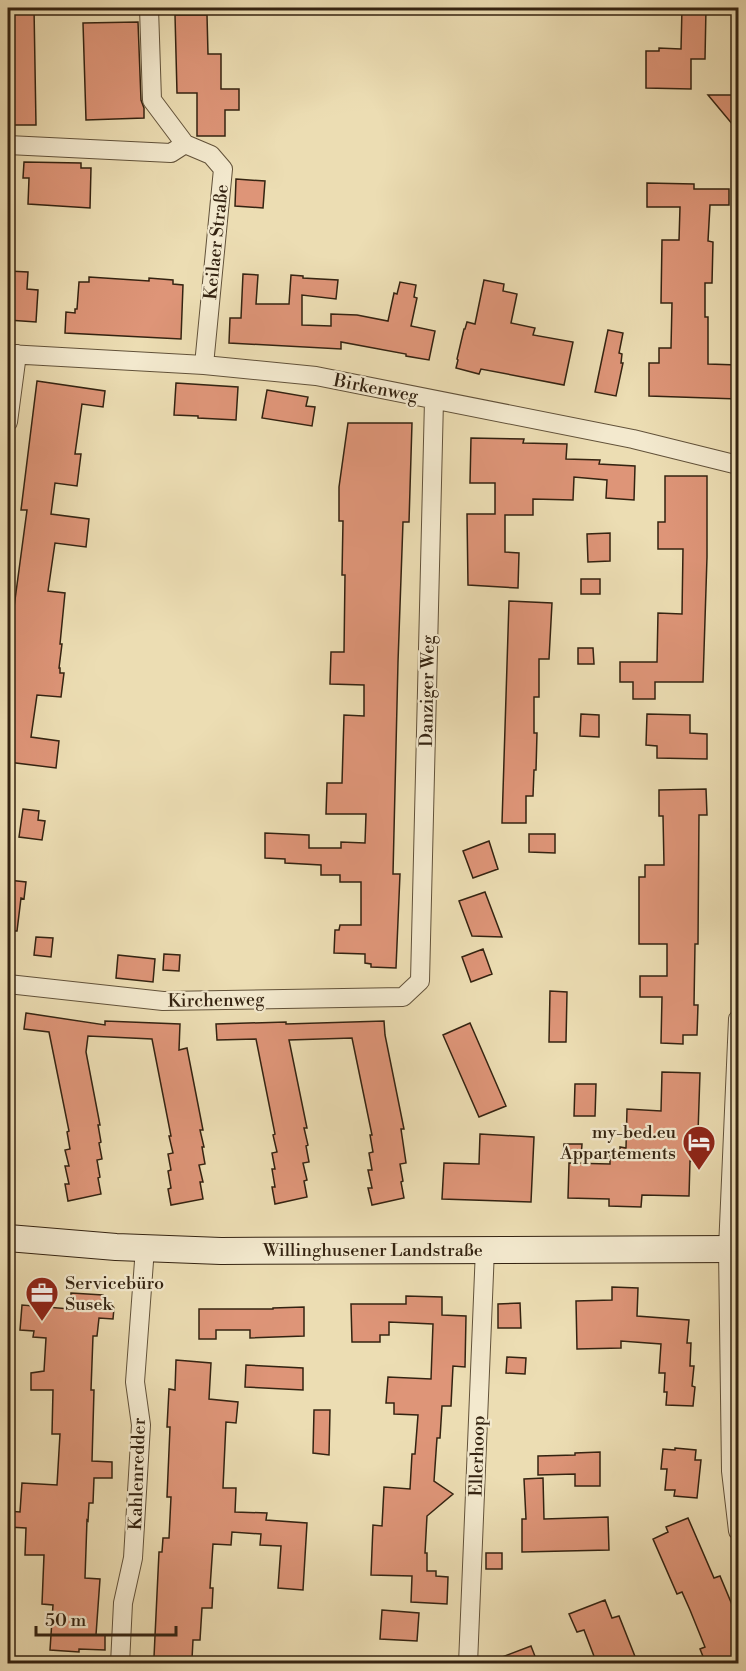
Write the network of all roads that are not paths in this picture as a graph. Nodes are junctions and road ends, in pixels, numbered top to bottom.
1 (149, 8) edge
2 (185, 144) junction
3 (8, 145) edge
4 (12, 354) edge
5 (204, 365) junction
6 (434, 400) junction
7 (8, 423) edge
8 (738, 465) edge
9 (420, 981) joint
10 (8, 984) edge
11 (738, 1019) edge
12 (8, 1238) edge
13 (145, 1248) junction
14 (485, 1249) junction
15 (733, 1249) edge
16 (738, 1531) edge
17 (120, 1664) edge
18 (468, 1664) edge

1 - 2 street, Keilaer Straße
2 - 3 street
2 - 5 street, Keilaer Straße
4 - 5 street, Birkenweg
4 - 7 street
5 - 6 street, Birkenweg
6 - 8 street, Birkenweg
6 - 9 street, Danziger Weg
9 - 10 street, Kirchenweg
11 - 15 street
12 - 13 street, Willinghusener Landstraße
13 - 14 street, Willinghusener Landstraße
13 - 17 street, Kahlenredder
14 - 15 street, Willinghusener Landstraße
14 - 18 street, Ellerhoop
15 - 16 street

